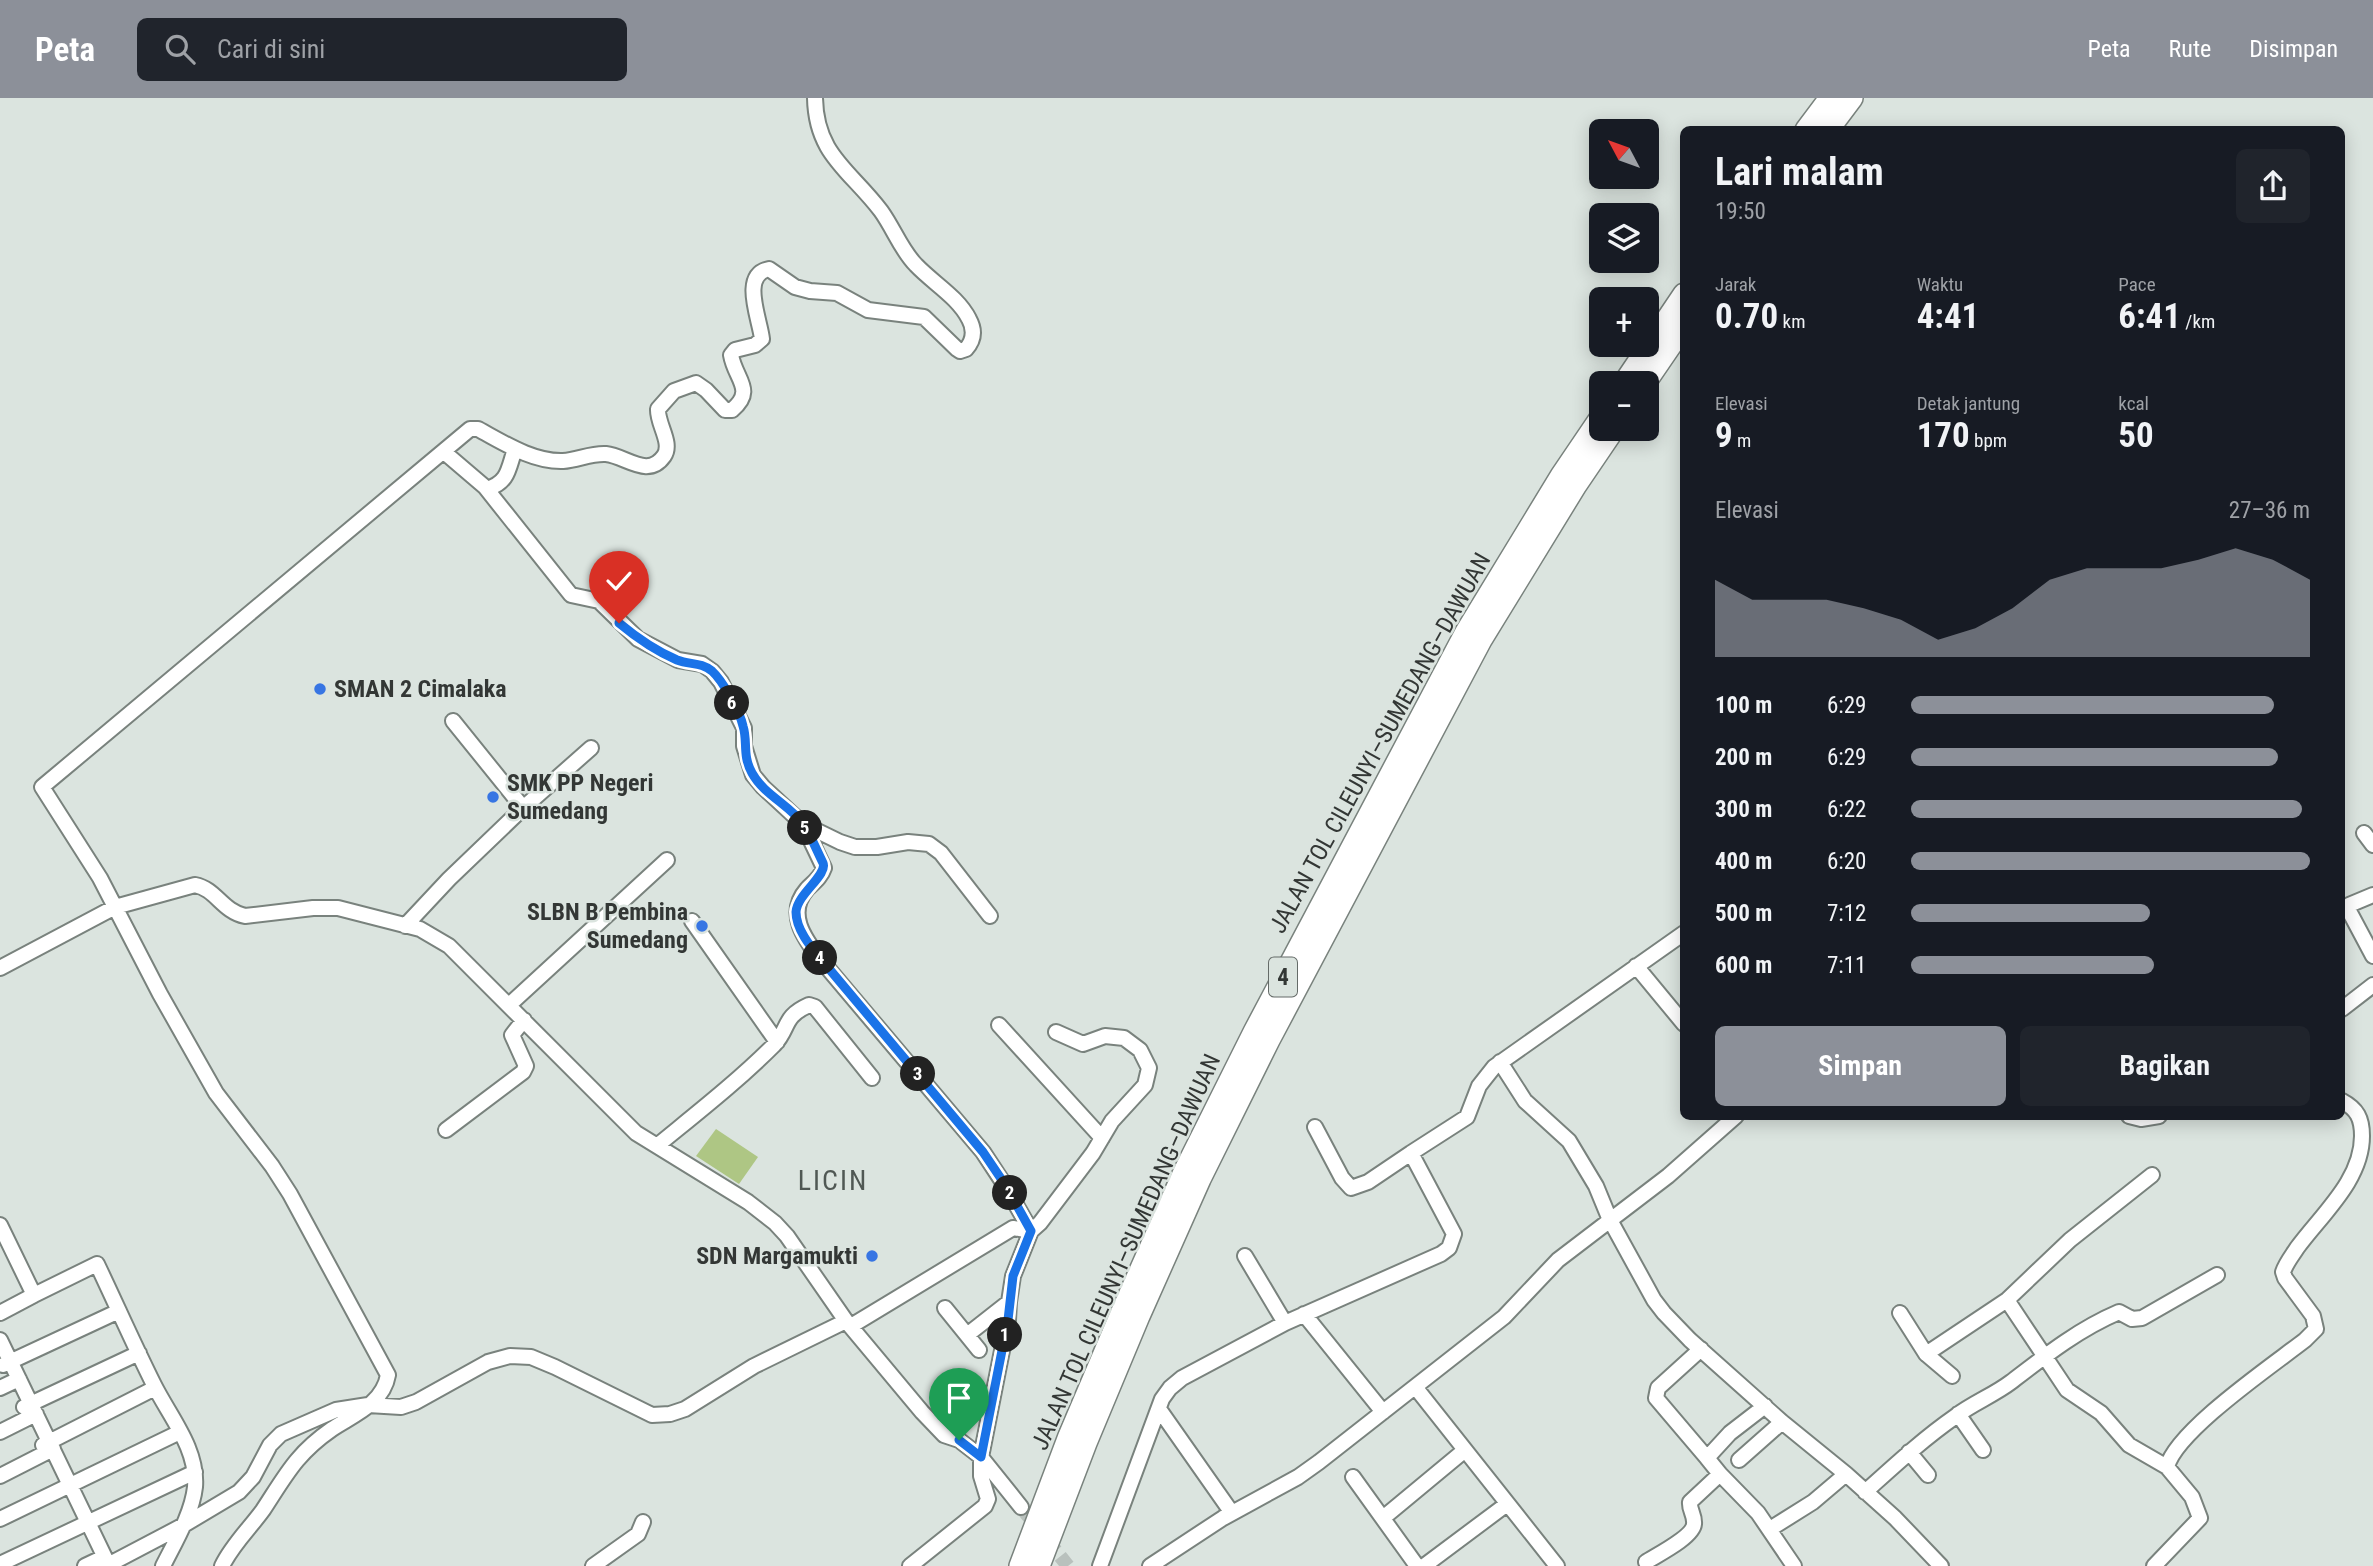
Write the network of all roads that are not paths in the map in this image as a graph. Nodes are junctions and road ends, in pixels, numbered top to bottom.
1 (815, 98) edge
2 (1830, 98) edge
3 (1852, 98) edge
4 (1809, 126) edge
5 (1831, 126) edge
6 (1680, 300) edge
7 (1680, 332) edge
8 (1632, 371) edge
9 (1653, 371) edge
10 (1589, 435) edge
11 (1606, 441) edge
12 (515, 449) junction
13 (444, 452) junction
14 (487, 489) junction
15 (453, 721) dead end
16 (591, 748) dead end
17 (522, 809) junction
18 (803, 824) junction
19 (667, 860) dead end
20 (2373, 895) edge
21 (115, 907) junction
22 (990, 916) dead end
23 (692, 921) dead end
24 (405, 926) junction
25 (1680, 936) edge
26 (2373, 956) edge
27 (1636, 966) junction
28 (0, 968) edge
29 (2373, 985) edge
30 (509, 1005) junction
31 (2345, 1007) edge
32 (1680, 1019) edge
33 (524, 1020) junction
34 (999, 1025) dead end
35 (1056, 1032) dead end
36 (777, 1042) junction
37 (1500, 1062) junction
38 (872, 1078) dead end
39 (2345, 1103) edge
40 (1731, 1120) edge
41 (1315, 1127) dead end
42 (446, 1130) dead end
43 (1102, 1138) junction
44 (658, 1146) junction
45 (1411, 1153) junction
46 (2152, 1175) dead end
47 (1609, 1220) junction
48 (0, 1225) edge
49 (1031, 1231) junction
50 (6, 1252) edge
51 (1245, 1256) dead end
52 (2217, 1275) dead end
53 (34, 1295) junction
54 (2007, 1300) junction
55 (1009, 1302) junction
56 (945, 1308) dead end
57 (119, 1311) junction
58 (1900, 1312) dead end
59 (0, 1313) edge
60 (1304, 1314) junction
61 (848, 1323) junction
62 (1285, 1323) junction
63 (967, 1335) junction
64 (0, 1342) edge
65 (1700, 1349) junction
66 (979, 1350) dead end
67 (139, 1353) junction
68 (1926, 1354) junction
69 (2044, 1355) junction
70 (5, 1362) edge
71 (1952, 1376) dead end
72 (10, 1384) edge
73 (155, 1388) junction
74 (1416, 1388) junction
75 (368, 1405) junction
76 (1765, 1406) junction
77 (1159, 1409) junction
78 (30, 1411) junction
79 (1382, 1412) junction
80 (1958, 1414) junction
81 (1782, 1422) junction
82 (0, 1432) edge
83 (180, 1432) junction
84 (47, 1447) junction
85 (1465, 1450) junction
86 (1983, 1450) dead end
87 (1909, 1452) junction
88 (981, 1457) junction
89 (1707, 1458) junction
90 (1739, 1460) dead end
91 (2167, 1467) junction
92 (195, 1472) junction
93 (1720, 1474) junction
94 (1846, 1474) junction
95 (1928, 1475) dead end
96 (0, 1476) edge
97 (1353, 1477) dead end
98 (66, 1488) junction
99 (1865, 1492) junction
100 (1507, 1504) junction
101 (1021, 1507) tunnel mouth
102 (1232, 1513) junction
103 (1383, 1518) junction
104 (0, 1519) edge
105 (643, 1522) dead end
106 (84, 1524) junction
107 (182, 1526) junction
108 (1770, 1529) junction
109 (613, 1560) edge
110 (1646, 1562) dead end
111 (0, 1564) edge
112 (101, 1564) edge
113 (163, 1566) edge
114 (222, 1566) edge
115 (593, 1566) edge
116 (910, 1566) edge
117 (1020, 1566) edge
118 (1039, 1566) edge
119 (1100, 1566) edge
120 (1150, 1566) edge
121 (1417, 1566) edge
122 (1424, 1566) edge
123 (1557, 1566) edge
124 (1794, 1566) edge
125 (1941, 1566) edge
126 (2154, 1566) edge

1 - 12 street
2 - 4 highway
3 - 5 highway
6 - 8 highway
7 - 9 highway
10 - 117 highway, JALAN TOL CILEUNYI–SUMEDANG–DAWUAN / 4
11 - 118 highway, JALAN TOL CILEUNYI–SUMEDANG–DAWUAN / 4
12 - 13 street
12 - 14 street
13 - 14 street
13 - 21 street
14 - 18 street
15 - 17 street
16 - 17 street
17 - 24 street
18 - 22 street
18 - 49 street
19 - 30 street
20 - 26 street
21 - 24 street
21 - 28 street
21 - 75 street
23 - 36 street
24 - 30 street
25 - 27 street
27 - 32 street
27 - 37 street
29 - 31 street
30 - 33 street
33 - 42 street
33 - 44 street
34 - 43 street
35 - 43 street
36 - 38 street
36 - 44 street
37 - 45 street
37 - 47 street
39 - 91 street
40 - 47 street
41 - 45 street
43 - 49 street
44 - 61 street
45 - 60 street
46 - 54 street
47 - 65 street
47 - 74 street
48 - 50 street
49 - 55 street
49 - 61 street
50 - 53 street
51 - 62 street
52 - 69 street
53 - 57 street
53 - 59 street
54 - 68 street
54 - 69 street
55 - 63 street
55 - 88 street
56 - 63 street
57 - 67 street
57 - 70 street
58 - 68 street
60 - 62 street
60 - 79 street
61 - 75 street
61 - 88 street
62 - 77 street
63 - 66 street
64 - 70 street
65 - 76 street
65 - 89 street
67 - 73 street
67 - 78 street
68 - 71 street
69 - 80 street
69 - 91 street
70 - 72 street
72 - 78 street
73 - 83 street
73 - 84 street
74 - 79 street
74 - 85 street
75 - 107 street
75 - 114 street
76 - 81 street
76 - 89 street
77 - 102 street
77 - 119 street
78 - 82 street
78 - 84 street
79 - 102 street
80 - 86 street
80 - 87 street
81 - 90 street
81 - 94 street
83 - 92 street
83 - 98 street
84 - 96 street
84 - 98 street
85 - 100 street
85 - 103 street
87 - 95 street
87 - 99 street
88 - 101 street
88 - 116 street
89 - 93 street
91 - 126 street
92 - 106 street
92 - 107 street
93 - 108 street
93 - 110 street
94 - 99 street
94 - 108 street
97 - 103 street
98 - 104 street
98 - 106 street
99 - 125 street
100 - 122 street
100 - 123 street
102 - 120 street
103 - 121 street
105 - 109 street
106 - 111 street
106 - 112 street
107 - 112 street
107 - 113 street
108 - 124 street
109 - 115 street

